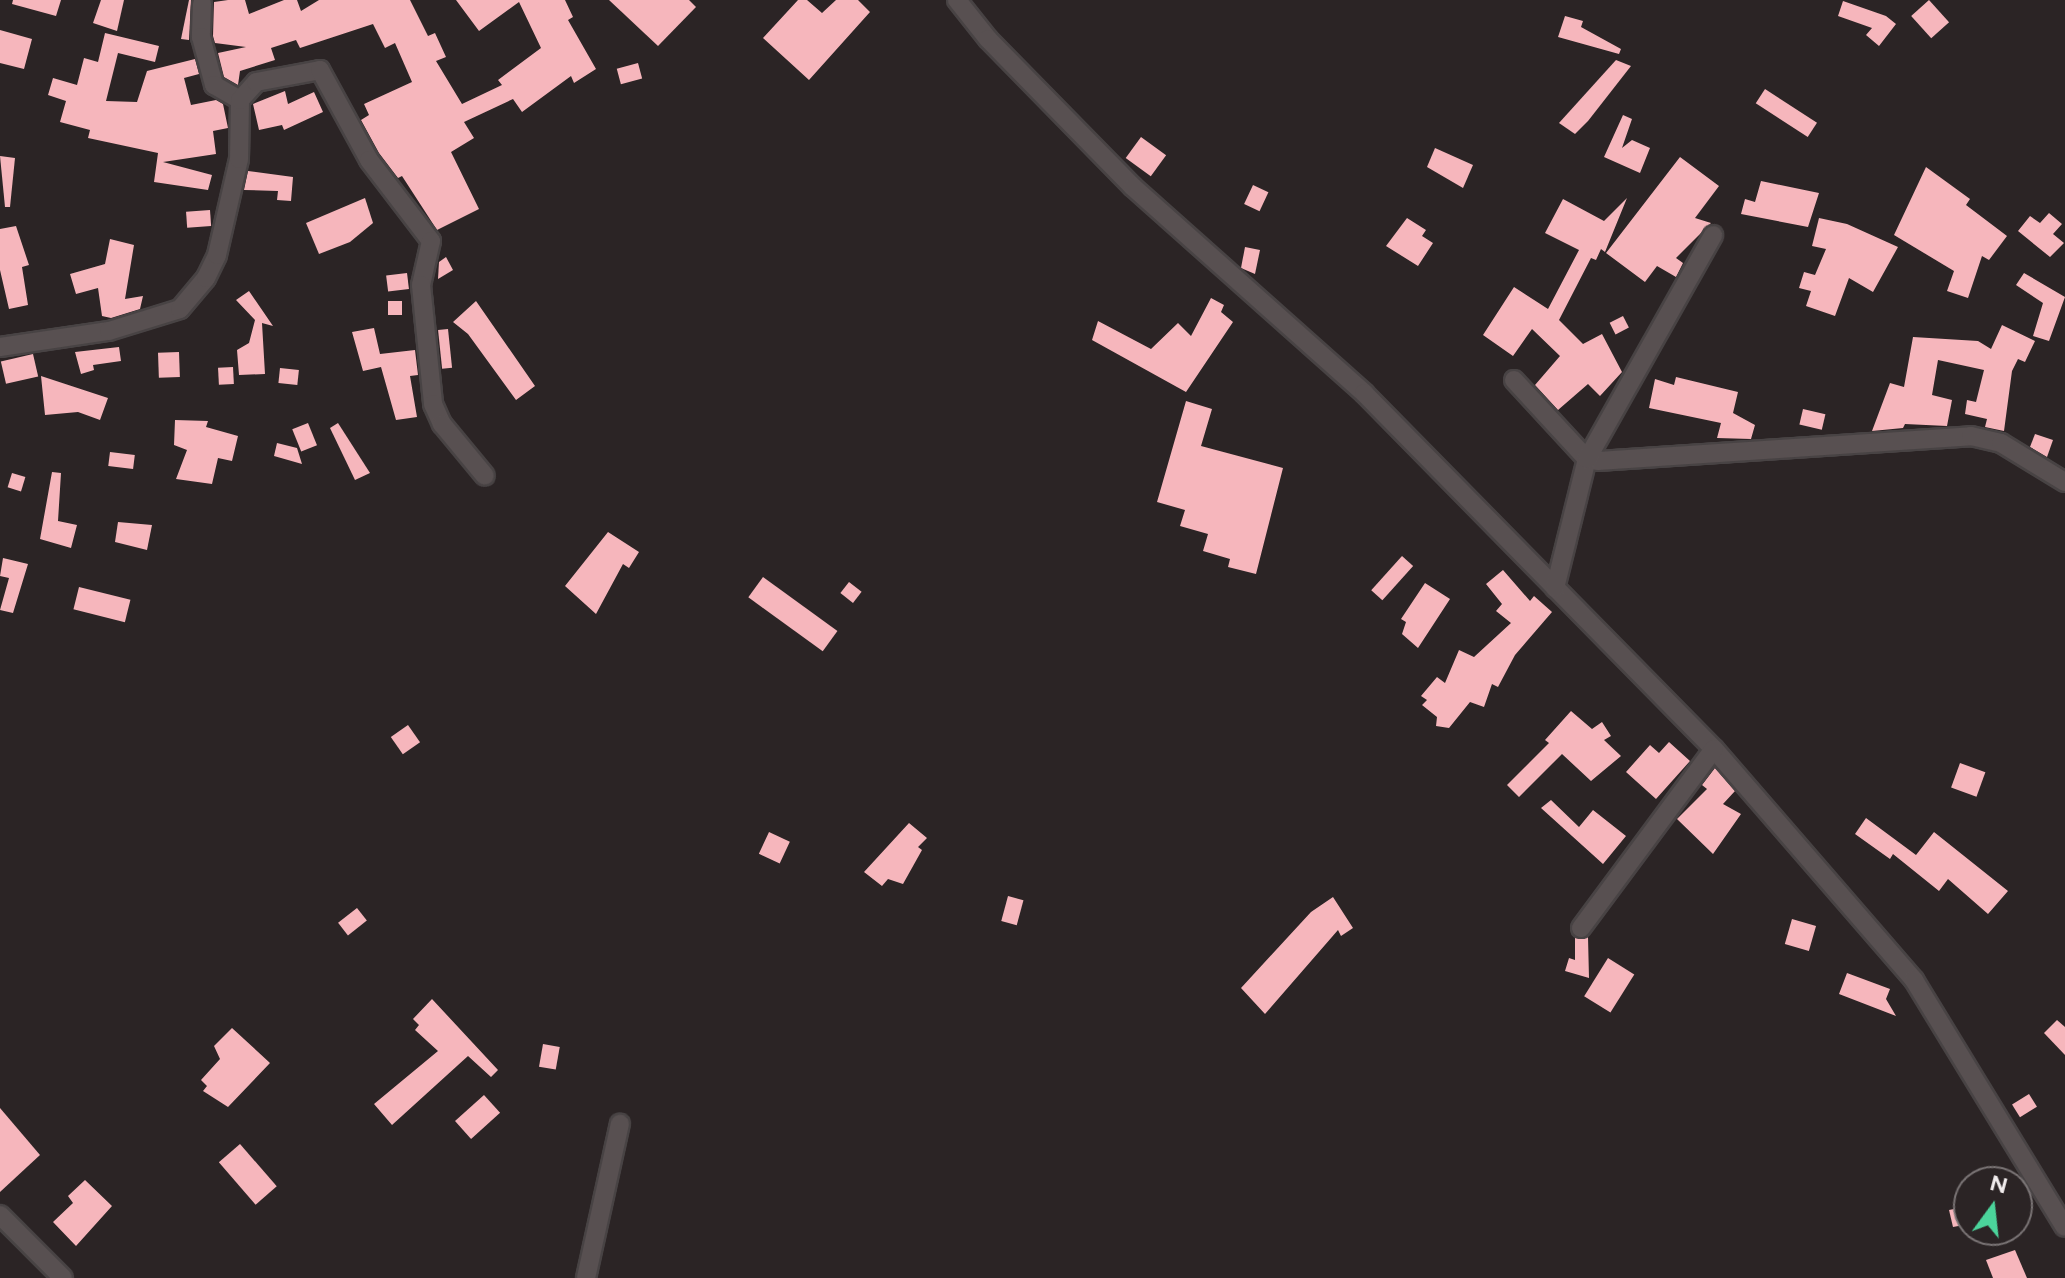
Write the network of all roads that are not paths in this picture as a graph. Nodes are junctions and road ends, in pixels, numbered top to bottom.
1 (957, 0) edge
2 (202, 4) dead end
3 (240, 100) junction
4 (1713, 235) dead end
5 (0, 347) edge
6 (1514, 380) dead end
7 (1587, 459) junction
8 (485, 476) dead end
9 (2065, 482) edge
10 (1555, 588) junction
11 (1714, 749) junction
12 (1581, 928) dead end
13 (620, 1124) dead end
14 (0, 1215) edge
15 (2065, 1227) edge
16 (63, 1278) edge
17 (586, 1278) edge

1 - 10 street
2 - 3 street
3 - 5 street
3 - 8 street
4 - 7 street
6 - 7 street
7 - 9 street
7 - 10 street
10 - 11 street
11 - 12 street
11 - 15 street
13 - 17 street
14 - 16 street

